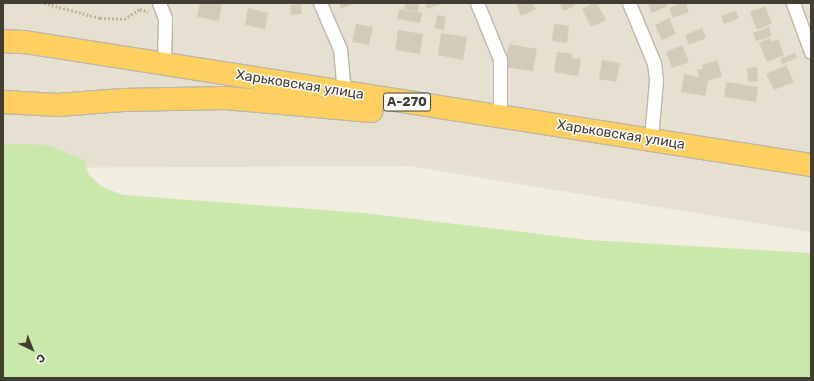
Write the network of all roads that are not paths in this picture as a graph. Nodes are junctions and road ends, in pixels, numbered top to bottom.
1 (159, 3) edge
2 (320, 3) edge
3 (477, 3) edge
4 (629, 3) edge
5 (793, 3) edge
6 (809, 36) edge
7 (3, 41) edge
8 (811, 52) edge
9 (164, 63) junction
10 (344, 92) junction
11 (3, 102) edge
12 (500, 116) junction
13 (651, 140) junction
14 (811, 165) edge
15 (811, 180) edge

1 - 9 street
2 - 10 street
3 - 12 street
4 - 13 street
5 - 6 street
6 - 8 street
7 - 9 highway, Харьковская улица / А-270
9 - 10 highway, Харьковская улица / А-270
10 - 12 highway, Харьковская улица / А-270
11 - 15 highway, Харьковская улица / А-270
12 - 13 highway, Харьковская улица / А-270
13 - 14 highway, Харьковская улица / А-270

